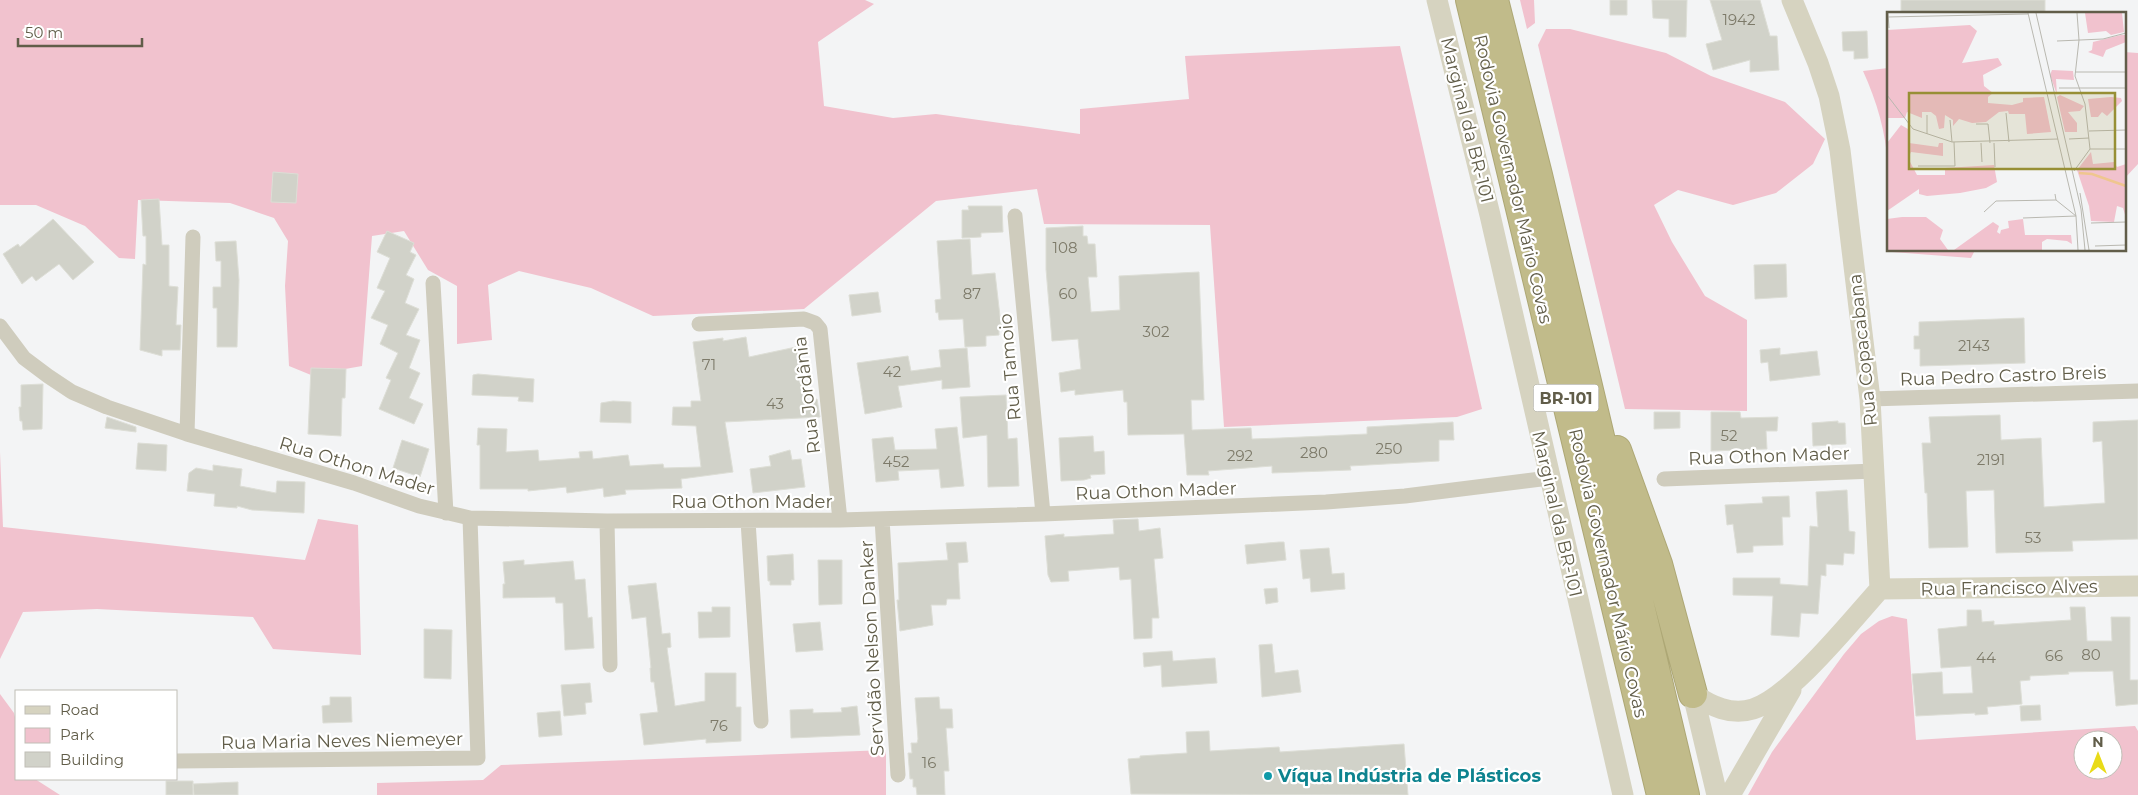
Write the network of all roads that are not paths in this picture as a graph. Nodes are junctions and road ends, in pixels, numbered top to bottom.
1 (1437, 0) edge
2 (1470, 0) edge
3 (1494, 0) edge
4 (1792, 0) edge
5 (1015, 216) dead end
6 (193, 237) dead end
7 (433, 283) dead end
8 (699, 324) dead end
9 (0, 326) edge
10 (1579, 350) junction
11 (2138, 391) edge
12 (1870, 399) junction
13 (187, 434) junction
14 (1875, 471) junction
15 (1549, 478) junction
16 (1664, 480) dead end
17 (446, 513) junction
18 (1043, 514) junction
19 (470, 518) junction
20 (882, 519) junction
21 (840, 520) junction
22 (607, 521) junction
23 (748, 521) junction
24 (2138, 586) edge
25 (1880, 589) junction
26 (610, 665) dead end
27 (1799, 677) junction
28 (1693, 694) junction
29 (762, 721) dead end
30 (178, 761) edge
31 (898, 775) dead end
32 (1623, 795) edge
33 (1661, 795) edge
34 (1685, 795) edge
35 (1717, 795) edge
36 (1730, 795) edge

1 - 15 main road, Marginal da BR-101
2 - 33 highway, Rodovia Governador Mário Covas / BR-101
3 - 10 highway, Rodovia Governador Mário Covas / BR-101
4 - 12 main road, Rua Copacabana
5 - 18 street, Rua Tamoio
6 - 13 street
7 - 17 street
8 - 21 street, Rua Jordânia
9 - 13 street, Rua Othon Mader
10 - 28 highway
10 - 34 highway, Rodovia Governador Mário Covas / BR-101
11 - 12 street, Rua Pedro Castro Breis
12 - 14 main road, Rua Copacabana
13 - 17 street, Rua Othon Mader
14 - 16 street, Rua Othon Mader
14 - 25 main road, Rua Copacabana
15 - 18 street, Rua Othon Mader
15 - 32 main road, Marginal da BR-101
17 - 19 street, Rua Othon Mader
18 - 20 street, Rua Othon Mader
19 - 22 street, Rua Othon Mader
19 - 30 street, Rua Maria Neves Niemeyer
20 - 21 street, Rua Othon Mader
20 - 31 street, Servidão Nelson Danker
21 - 23 street, Rua Othon Mader
22 - 23 street, Rua Othon Mader
22 - 26 street
23 - 29 street
24 - 25 main road, Rua Francisco Alves
25 - 27 main road
27 - 28 main road
27 - 36 main road
28 - 35 main road

